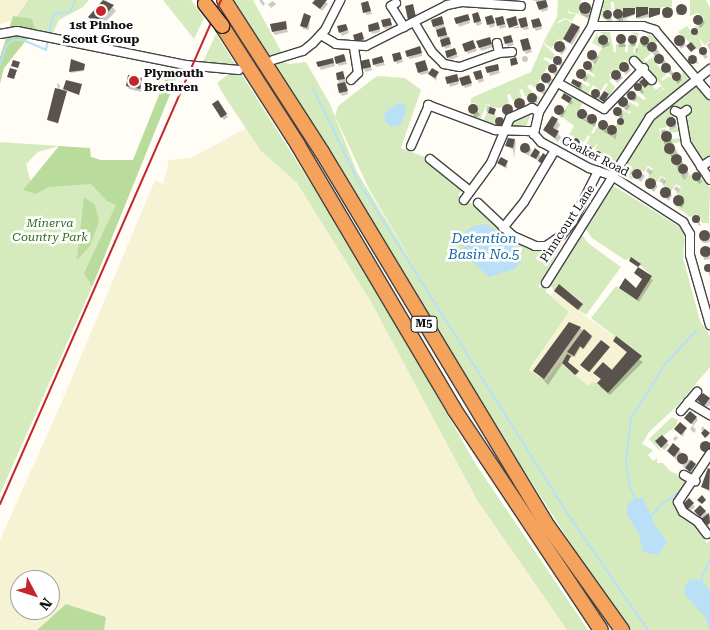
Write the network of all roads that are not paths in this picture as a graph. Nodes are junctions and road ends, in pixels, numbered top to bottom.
1 (224, 0) edge
2 (340, 0) edge
3 (384, 0) edge
4 (599, 0) edge
5 (204, 2) edge
6 (506, 2) edge
7 (521, 6) dead end
8 (414, 22) junction
9 (592, 26) junction
10 (404, 27) junction
11 (0, 34) edge
12 (321, 35) junction
13 (497, 43) dead end
14 (354, 47) junction
15 (512, 52) dead end
16 (500, 53) junction
17 (273, 60) dead end
18 (634, 61) dead end
19 (644, 68) junction
20 (710, 69) edge
21 (239, 70) dead end
22 (351, 80) dead end
23 (652, 80) dead end
24 (696, 80) junction
25 (558, 83) junction
26 (710, 95) edge
27 (539, 112) junction
28 (681, 112) dead end
29 (504, 131) junction
30 (533, 131) junction
31 (411, 146) dead end
32 (556, 150) junction
33 (430, 159) dead end
34 (710, 161) edge
35 (701, 167) junction
36 (598, 171) junction
37 (612, 176) junction
38 (710, 180) edge
39 (470, 191) junction
40 (464, 200) dead end
41 (478, 203) dead end
42 (503, 228) junction
43 (546, 283) dead end
44 (706, 298) edge
45 (710, 325) edge
46 (697, 392) dead end
47 (688, 402) junction
48 (681, 411) dead end
49 (710, 415) edge
50 (710, 454) edge
51 (684, 475) dead end
52 (695, 481) junction
53 (707, 534) dead end
54 (600, 630) edge
55 (622, 630) edge

1 - 55 highway, M5
2 - 12 street
3 - 10 street
4 - 9 street
5 - 54 highway, M5, bridge
6 - 7 street
6 - 8 street
8 - 10 street
8 - 16 street
9 - 24 street
9 - 25 street
10 - 14 street
11 - 21 street
12 - 14 street
12 - 17 street
13 - 16 street
14 - 22 street
15 - 16 street
18 - 19 street
19 - 23 street
19 - 25 street
20 - 24 street, Pinncourt Lane
24 - 26 street
24 - 37 street, Pinncourt Lane
25 - 27 street
27 - 29 street
27 - 30 street
28 - 35 street
29 - 30 street
29 - 31 street
29 - 39 street
30 - 32 street, Coaker Road
32 - 36 street, Coaker Road
32 - 42 street
33 - 39 street
34 - 35 street
35 - 38 street
36 - 37 street, Coaker Road
36 - 42 street
37 - 43 street, Pinncourt Lane
37 - 44 street, Coaker Road
39 - 40 street
41 - 42 street
44 - 45 street, Coaker Road
46 - 47 street
47 - 48 street
47 - 49 street
50 - 52 street
51 - 52 street
52 - 53 street

